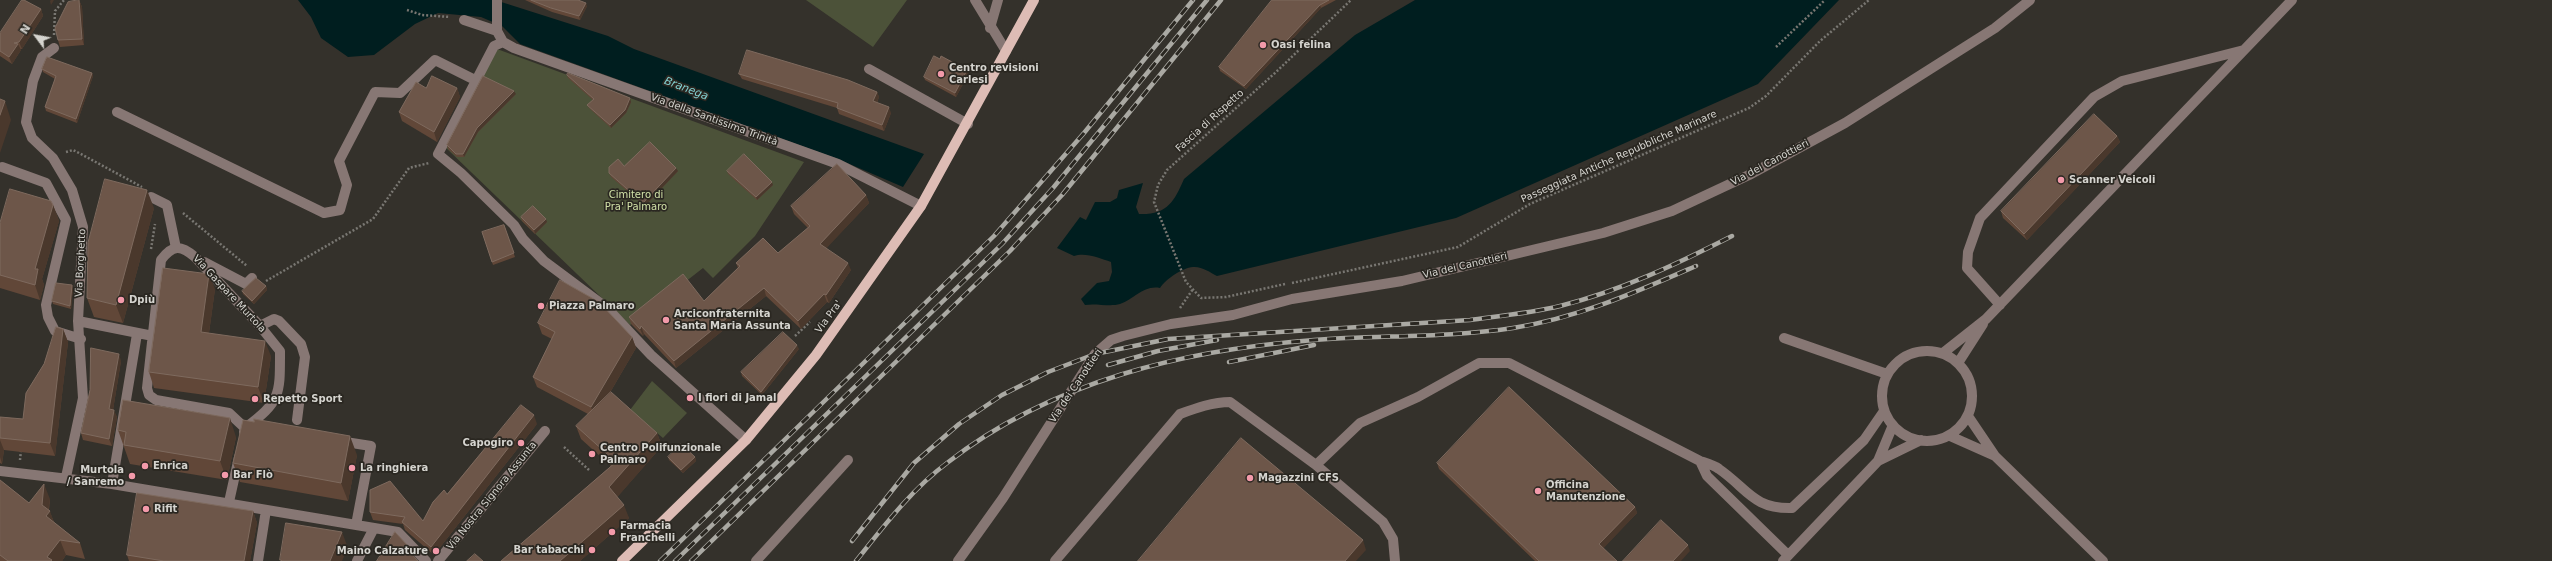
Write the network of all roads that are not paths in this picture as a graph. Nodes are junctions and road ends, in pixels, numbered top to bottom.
1 (497, 0) edge
2 (975, 0) edge
3 (998, 0) edge
4 (1034, 0) edge
5 (2030, 0) edge
6 (2292, 0) edge
7 (464, 20) road end
8 (990, 28) junction
9 (497, 29) junction
10 (503, 42) junction
11 (54, 48) road end
12 (2244, 50) junction
13 (1006, 51) junction
14 (869, 68) dead end
15 (475, 80) junction
16 (117, 112) dead end
17 (968, 124) junction
18 (2, 167) dead end
19 (149, 193) road end
20 (923, 203) junction
21 (176, 248) junction
22 (196, 257) junction
23 (254, 275) road end
24 (2000, 305) junction
25 (1986, 319) junction
26 (78, 321) junction
27 (260, 326) junction
28 (137, 334) junction
29 (153, 336) junction
30 (1784, 338) dead end
31 (81, 339) junction
32 (1943, 353) junction
33 (1958, 363) junction
34 (1887, 374) junction
35 (1884, 411) junction
36 (1968, 416) junction
37 (297, 420) dead end
38 (1893, 425) junction
39 (245, 428) junction
40 (546, 430) dead end
41 (1950, 436) junction
42 (327, 438) edge
43 (746, 440) junction
44 (1921, 440) junction
45 (1994, 456) junction
46 (848, 460) dead end
47 (1700, 461) junction
48 (1878, 461) junction
49 (1316, 465) junction
50 (0, 471) edge
51 (66, 477) junction
52 (112, 484) junction
53 (229, 502) junction
54 (266, 510) junction
55 (356, 525) junction
56 (374, 528) junction
57 (1785, 558) edge
58 (258, 561) edge
59 (357, 561) edge
60 (426, 561) edge
61 (438, 561) edge
62 (622, 561) edge
63 (756, 561) edge
64 (958, 561) edge
65 (1055, 561) edge
66 (1395, 561) edge
67 (2102, 561) edge

1 - 9 street
2 - 8 street
3 - 8 street
4 - 13 main road, Via Pra'
5 - 64 street, Via dei Canottieri
6 - 12 street
7 - 9 street
8 - 13 street
9 - 10 street
10 - 15 street
10 - 20 street, Via della Santissima Trinità
11 - 26 street, Via Borghetto
12 - 24 street
12 - 24 street
13 - 17 main road, Via Pra'
14 - 17 street
15 - 16 street
15 - 43 street
17 - 20 main road, Via Pra'
18 - 31 street, Via Borghetto
19 - 21 street
20 - 43 main road, Via Pra'
21 - 22 street, Via Gaspare Murtola
21 - 29 street
22 - 23 street
22 - 27 street, Via Gaspare Murtola
24 - 25 street
25 - 32 street
25 - 33 street
26 - 28 street
26 - 31 street, Via Borghetto
27 - 37 street
27 - 39 street, Via Gaspare Murtola
28 - 29 street
28 - 52 street
29 - 39 street
30 - 34 street
31 - 51 street, Via Borghetto
32 - 33 street
32 - 34 street
33 - 36 street
34 - 35 street
35 - 38 street
35 - 47 street
36 - 41 street
36 - 45 street
38 - 44 street
38 - 48 street
39 - 53 street
40 - 61 street, Via Nostra Signora Assunta
41 - 44 street
41 - 45 street
42 - 55 street
43 - 62 main road, Via Pra'
44 - 48 street
45 - 67 street
46 - 63 street
47 - 49 street
47 - 57 street
48 - 57 street
49 - 65 street
49 - 66 street
50 - 51 street
51 - 52 street
52 - 53 street
53 - 54 street
54 - 55 street
54 - 58 street
55 - 56 street
56 - 59 street
56 - 60 street

